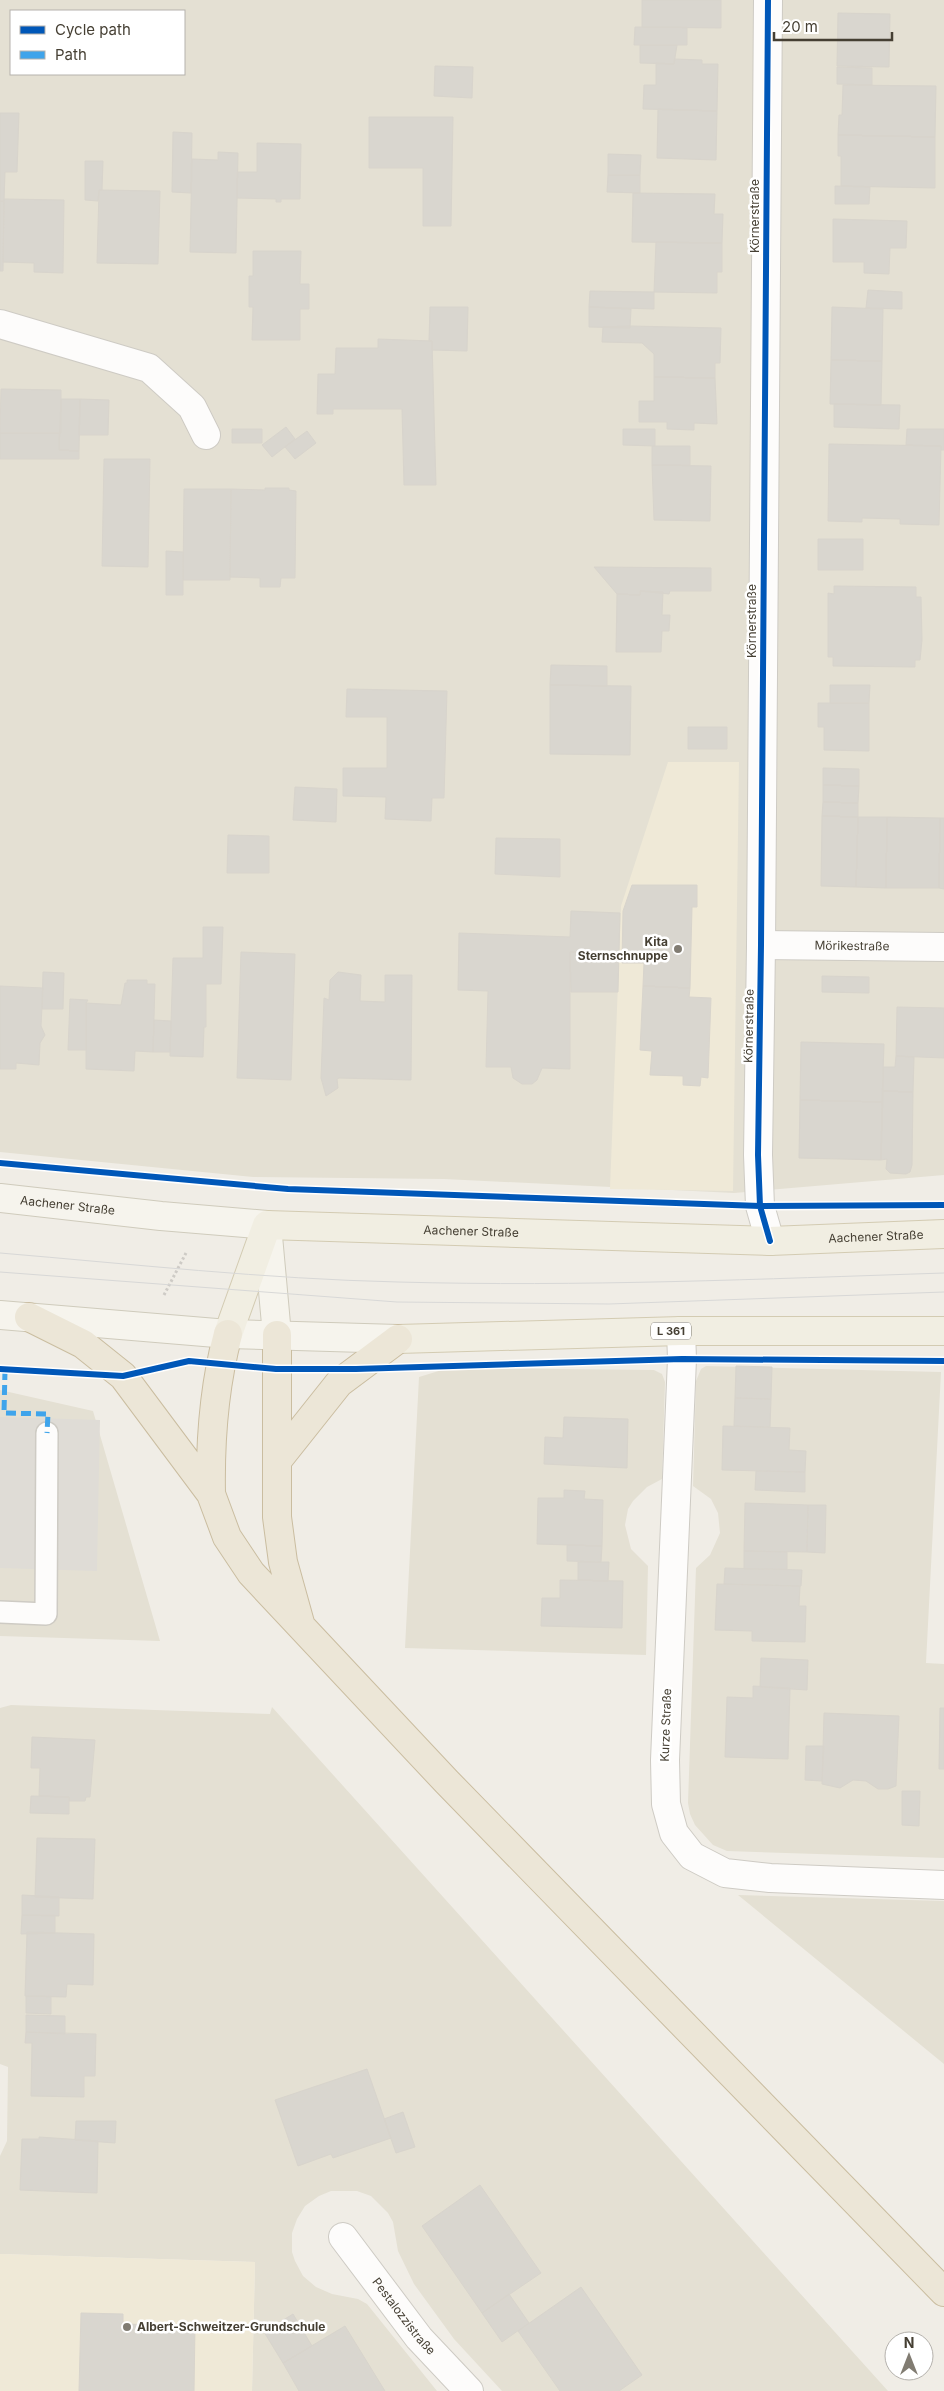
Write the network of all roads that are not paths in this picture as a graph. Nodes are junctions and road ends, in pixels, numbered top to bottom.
1 (768, 0) edge
2 (0, 324) edge
3 (206, 435) dead end
4 (761, 945) junction
5 (944, 947) edge
6 (0, 1198) edge
7 (267, 1225) junction
8 (944, 1234) edge
9 (770, 1241) junction
10 (0, 1315) edge
11 (28, 1317) junction
12 (681, 1331) junction
13 (944, 1331) edge
14 (228, 1334) junction
15 (276, 1335) junction
16 (398, 1339) junction
17 (47, 1433) dead end
18 (277, 1461) junction
19 (211, 1494) junction
20 (0, 1612) edge
21 (301, 1627) junction
22 (944, 1885) edge
23 (343, 2237) dead end
24 (944, 2292) edge
25 (469, 2391) edge

1 - 4 street, Körnerstraße
2 - 3 street
4 - 5 street, Mörikestraße
4 - 9 street, Körnerstraße
6 - 7 main road, Aachener Straße
7 - 9 main road, Aachener Straße
7 - 14 main road
7 - 15 main road
8 - 9 main road, Aachener Straße
10 - 11 main road, L 361
11 - 14 main road, L 361
11 - 19 highway
12 - 13 main road, L 361
12 - 16 main road, L 361
12 - 22 street, Kurze Straße
14 - 15 main road, L 361
14 - 19 highway
15 - 16 main road, L 361
15 - 18 highway
16 - 18 highway
17 - 20 lane
18 - 21 highway
19 - 21 highway
21 - 24 highway
23 - 25 street, Pestalozzistraße

